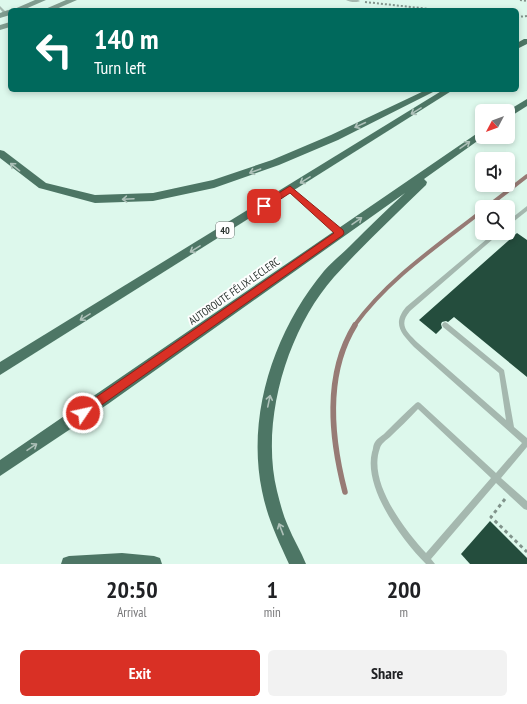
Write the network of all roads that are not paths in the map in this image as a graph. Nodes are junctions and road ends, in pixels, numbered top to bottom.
1 (42, 0) edge
2 (73, 0) edge
3 (348, 0) edge
4 (358, 1) road end
5 (0, 7) edge
6 (21, 8) edge
7 (52, 8) edge
8 (5, 14) edge
9 (430, 92) edge
10 (446, 92) edge
11 (527, 102) edge
12 (515, 110) edge
13 (475, 138) edge
14 (0, 153) edge
15 (447, 158) junction
16 (290, 189) junction
17 (527, 208) edge
18 (515, 218) edge
19 (340, 233) junction
20 (489, 240) edge
21 (445, 325) dead end
22 (0, 369) edge
23 (511, 428) junction
24 (527, 442) edge
25 (0, 469) edge
26 (496, 478) junction
27 (527, 506) edge
28 (428, 561) edge
29 (69, 564) edge
30 (154, 564) edge
31 (298, 564) edge

1 - 6 street
2 - 7 street
3 - 4 lane
5 - 8 lane
9 -> 14 highway
10 -> 16 highway, 40
11 - 12 highway
15 -> 13 highway, AUTOROUTE FÉLIX-LECLERC
19 -> 15 highway, AUTOROUTE FÉLIX-LECLERC
31 -> 15 highway
16 - 19 lane
16 -> 22 highway, 40
17 - 18 lane
25 -> 19 highway, AUTOROUTE FÉLIX-LECLERC
20 - 23 lane
21 - 23 lane
23 - 24 lane
24 - 26 lane
26 - 27 lane
26 - 28 lane
26 - 28 lane
29 - 30 highway

